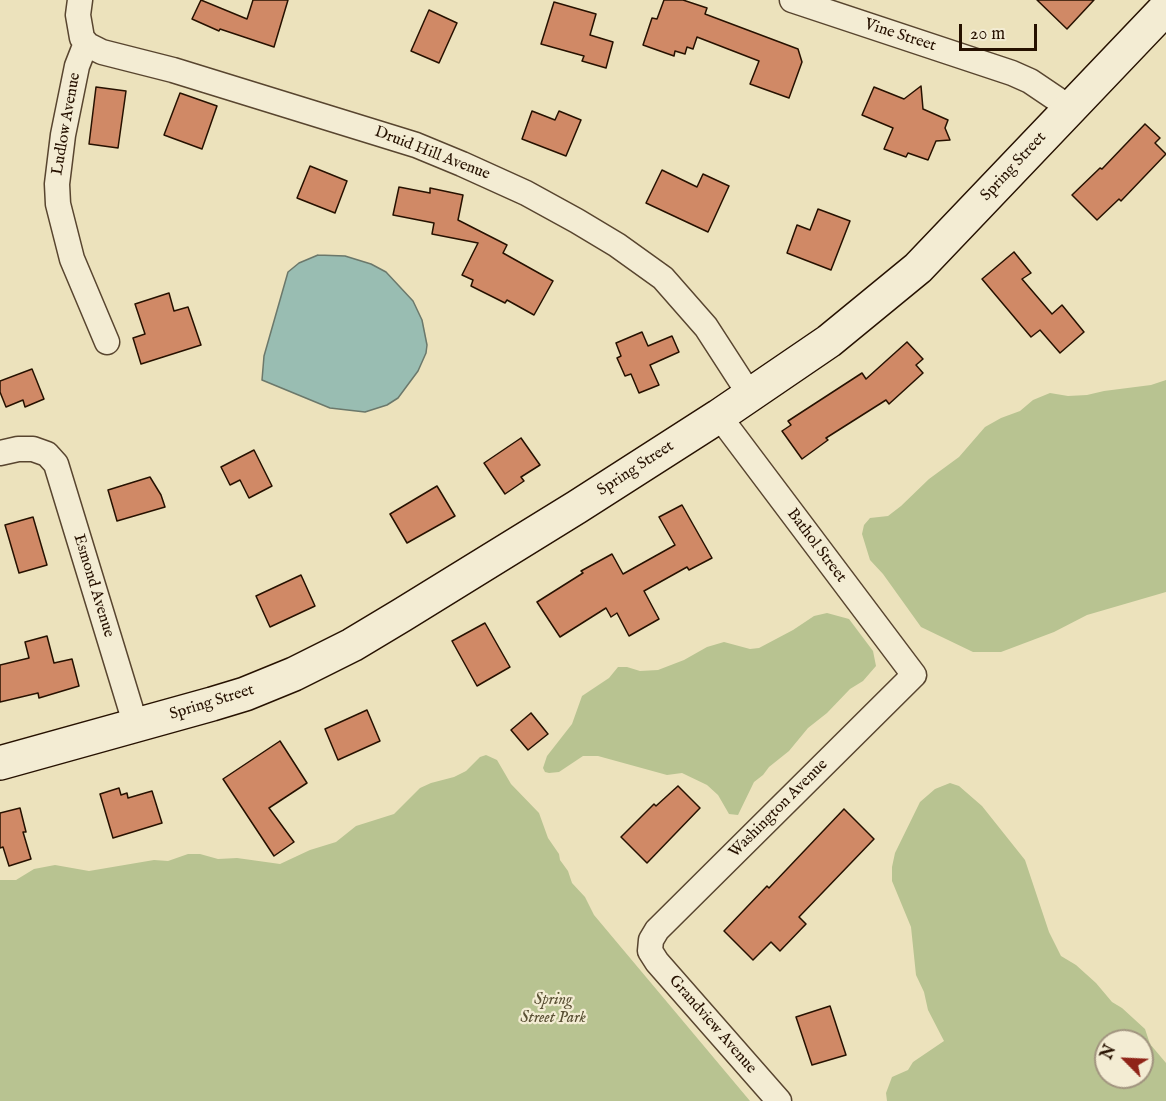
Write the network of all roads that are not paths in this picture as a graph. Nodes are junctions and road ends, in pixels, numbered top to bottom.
1 (80, 0) edge
2 (792, 0) edge
3 (1166, 8) edge
4 (86, 44) junction
5 (1070, 108) junction
6 (107, 342) dead end
7 (750, 395) junction
8 (719, 416) junction
9 (0, 453) edge
10 (914, 675) joint
11 (136, 726) junction
12 (0, 763) edge
13 (650, 946) joint
14 (779, 1101) edge

1 - 4 street
2 - 5 street, Vine Street
3 - 5 street, Spring Street
4 - 6 street, Ludlow Avenue
4 - 7 street, Druid Hill Avenue
5 - 7 street, Spring Street
7 - 8 street, Spring Street
8 - 10 street, Bathol Street
8 - 11 street, Spring Street
9 - 11 street, Esmond Avenue
10 - 13 street, Washington Avenue
11 - 12 street, Spring Street
13 - 14 street, Grandview Avenue

